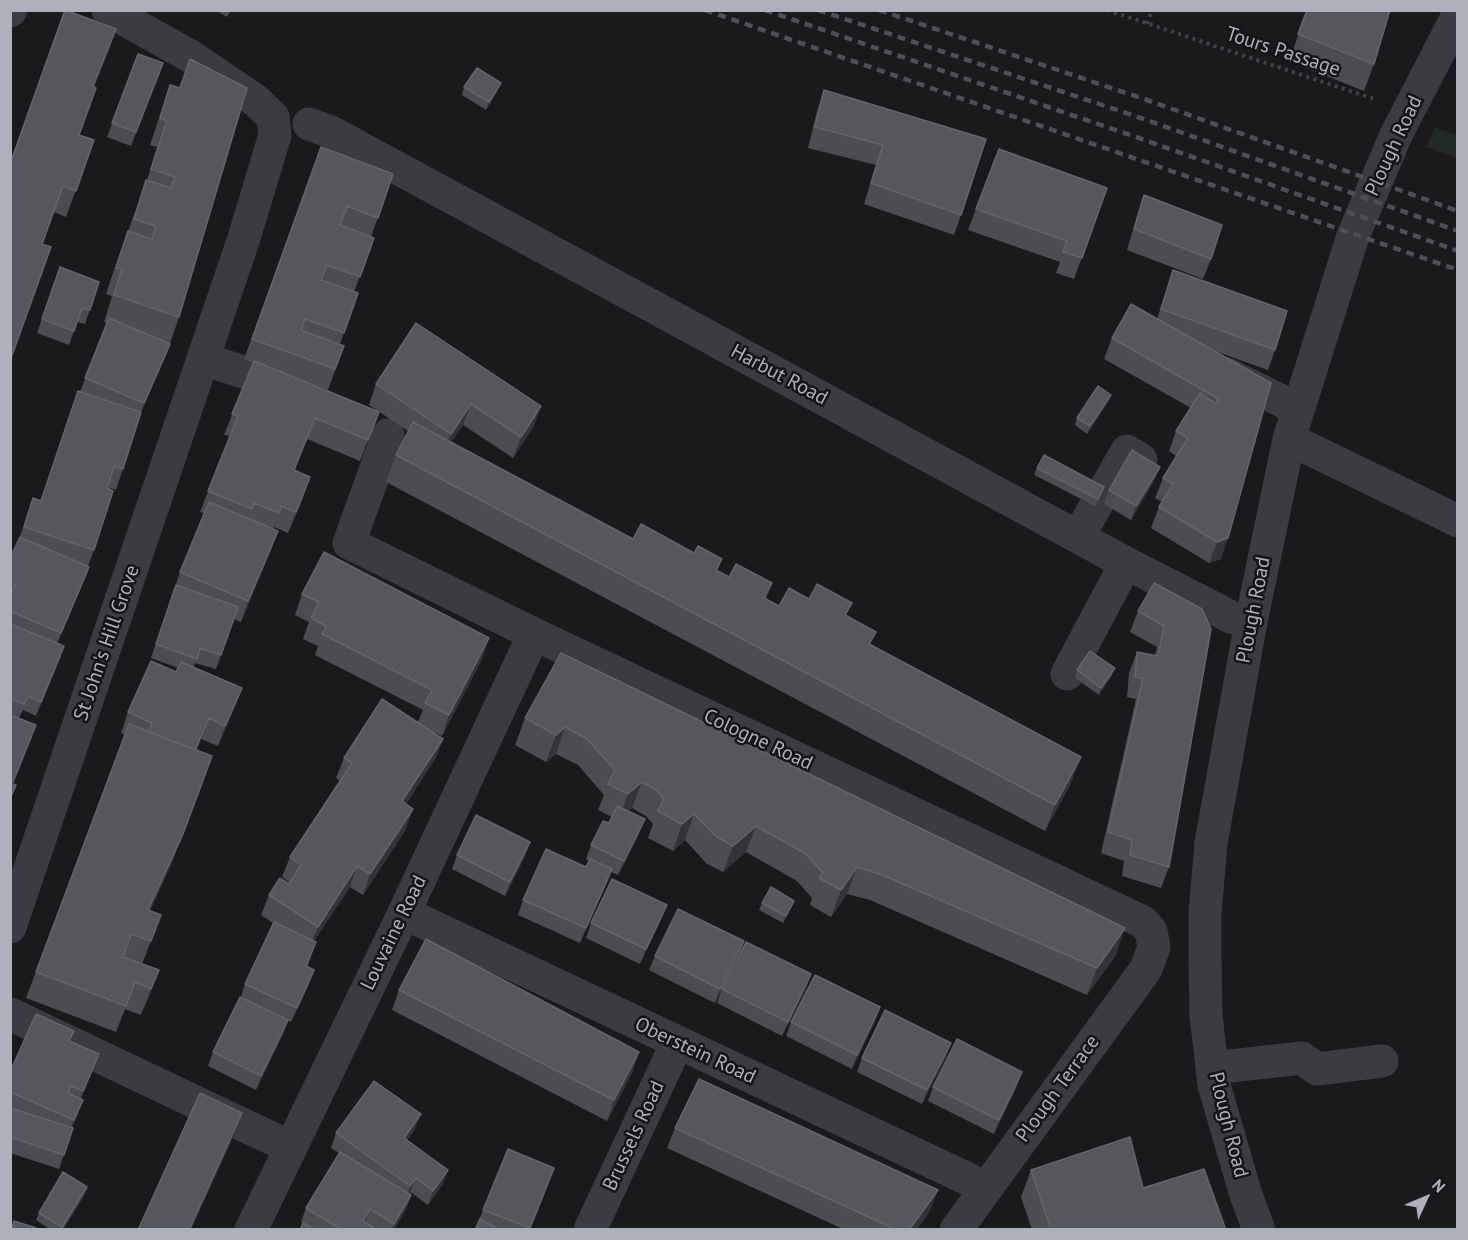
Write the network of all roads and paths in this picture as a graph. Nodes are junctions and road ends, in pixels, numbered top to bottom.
1 (108, 10) edge
2 (1107, 10) edge
3 (1152, 10) edge
4 (1458, 15) edge
5 (1148, 24) junction
6 (1381, 101) dead end
7 (309, 124) dead end
8 (203, 359) junction
9 (1205, 361) edge
10 (316, 395) edge
11 (1294, 424) junction
12 (388, 435) dead end
13 (1141, 460) edge
14 (1458, 521) edge
15 (1078, 537) junction
16 (1126, 563) junction
17 (1251, 622) junction
18 (534, 634) junction
19 (1067, 674) dead end
20 (404, 914) junction
21 (10, 927) edge
22 (1154, 947) joint
23 (10, 1014) edge
24 (677, 1043) junction
25 (1382, 1061) dead end
26 (1212, 1068) junction
27 (290, 1147) junction
28 (984, 1191) junction
29 (251, 1230) edge
30 (590, 1230) edge
31 (956, 1230) edge
32 (1259, 1230) edge

1 - 8 street, St John's Hill Grove
2 - 5 path, Tours Passage
3 - 5 path
4 - 11 street, Plough Road
5 - 6 path, Tours Passage
7 - 15 street, Harbut Road
8 - 10 street
8 - 21 street, St John's Hill Grove
9 - 11 street
11 - 14 street
11 - 17 street, Plough Road
12 - 18 street, Cologne Road
13 - 15 street
15 - 16 street, Harbut Road
16 - 17 street, Harbut Road
16 - 19 street
17 - 26 street, Plough Road
18 - 20 street, Louvaine Road
18 - 22 street, Cologne Road
20 - 24 street, Oberstein Road
20 - 27 street, Louvaine Road
22 - 28 street, Plough Terrace
23 - 27 street
24 - 28 street, Oberstein Road
24 - 30 street, Brussels Road
25 - 26 street
26 - 32 street, Plough Road
27 - 29 street, Louvaine Road
28 - 31 street, Plough Terrace

